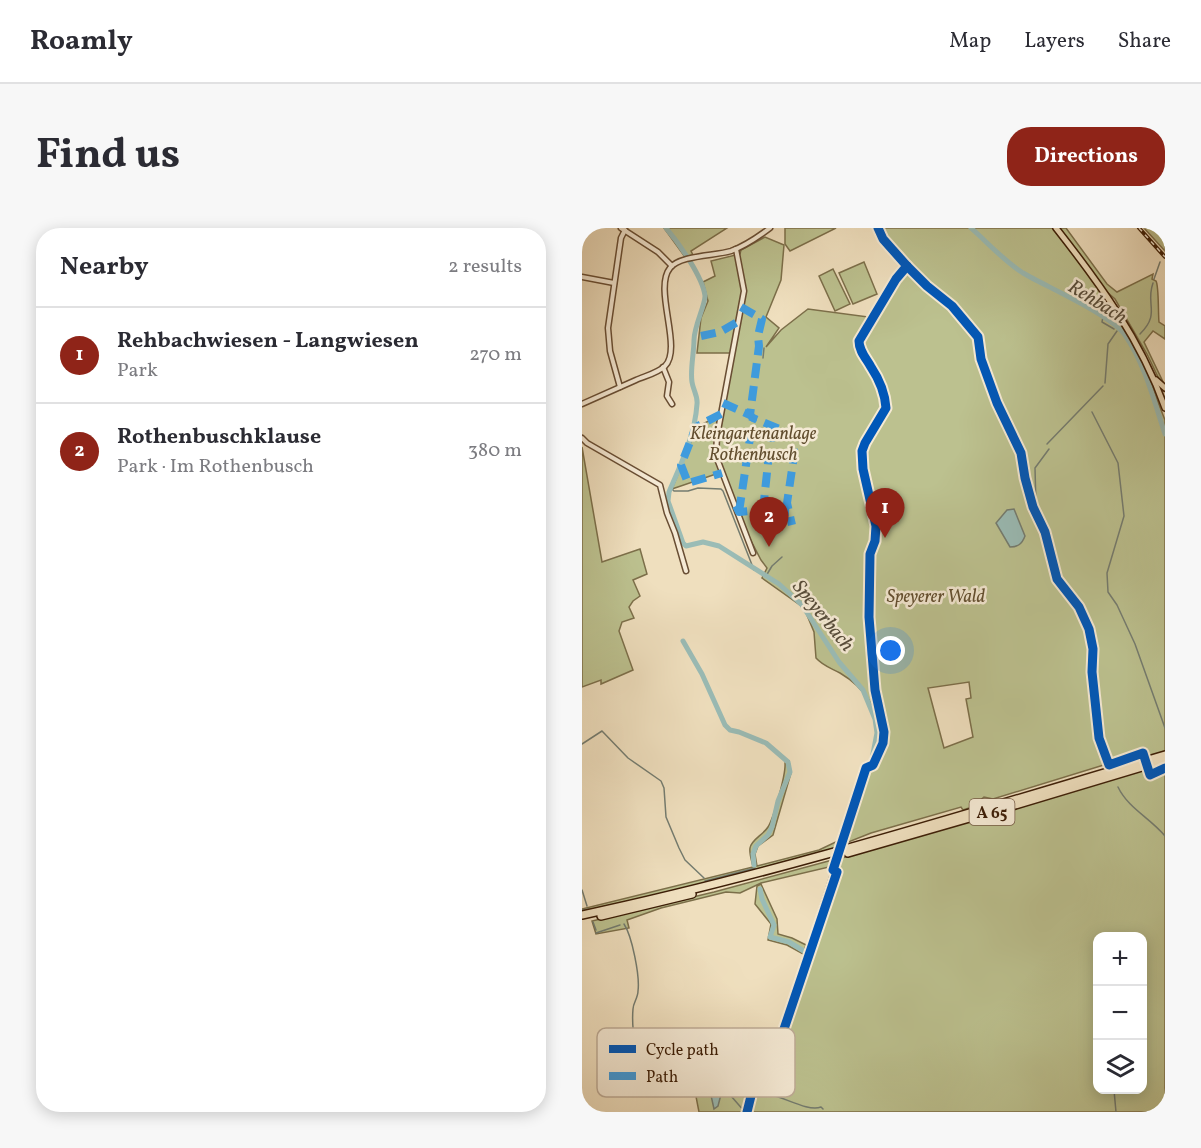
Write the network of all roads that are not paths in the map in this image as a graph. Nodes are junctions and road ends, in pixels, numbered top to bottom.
1 (770, 228) edge
2 (1056, 228) edge
3 (623, 229) edge
4 (736, 249) junction
5 (672, 266) junction
6 (582, 277) edge
7 (615, 282) junction
8 (663, 367) junction
9 (1153, 377) junction
10 (620, 387) junction
11 (1165, 388) edge
12 (1164, 398) edge
13 (582, 404) edge
14 (672, 404) dead end
15 (1165, 408) edge
16 (582, 438) edge
17 (753, 553) dead end
18 (686, 571) dead end
19 (1164, 756) edge
20 (840, 853) junction
21 (582, 915) edge
22 (582, 920) edge

1 - 4 street
2 - 9 main road
3 - 5 street
3 - 7 street
4 - 5 street
4 - 17 street
5 - 8 street
6 - 7 street
7 - 10 street
8 - 10 street
8 - 14 street
9 - 11 main road
9 - 12 main road
10 - 13 street
12 - 15 main road
16 - 18 street
19 - 20 highway, A 65
20 - 21 highway, A 65
20 - 22 highway, A 65

